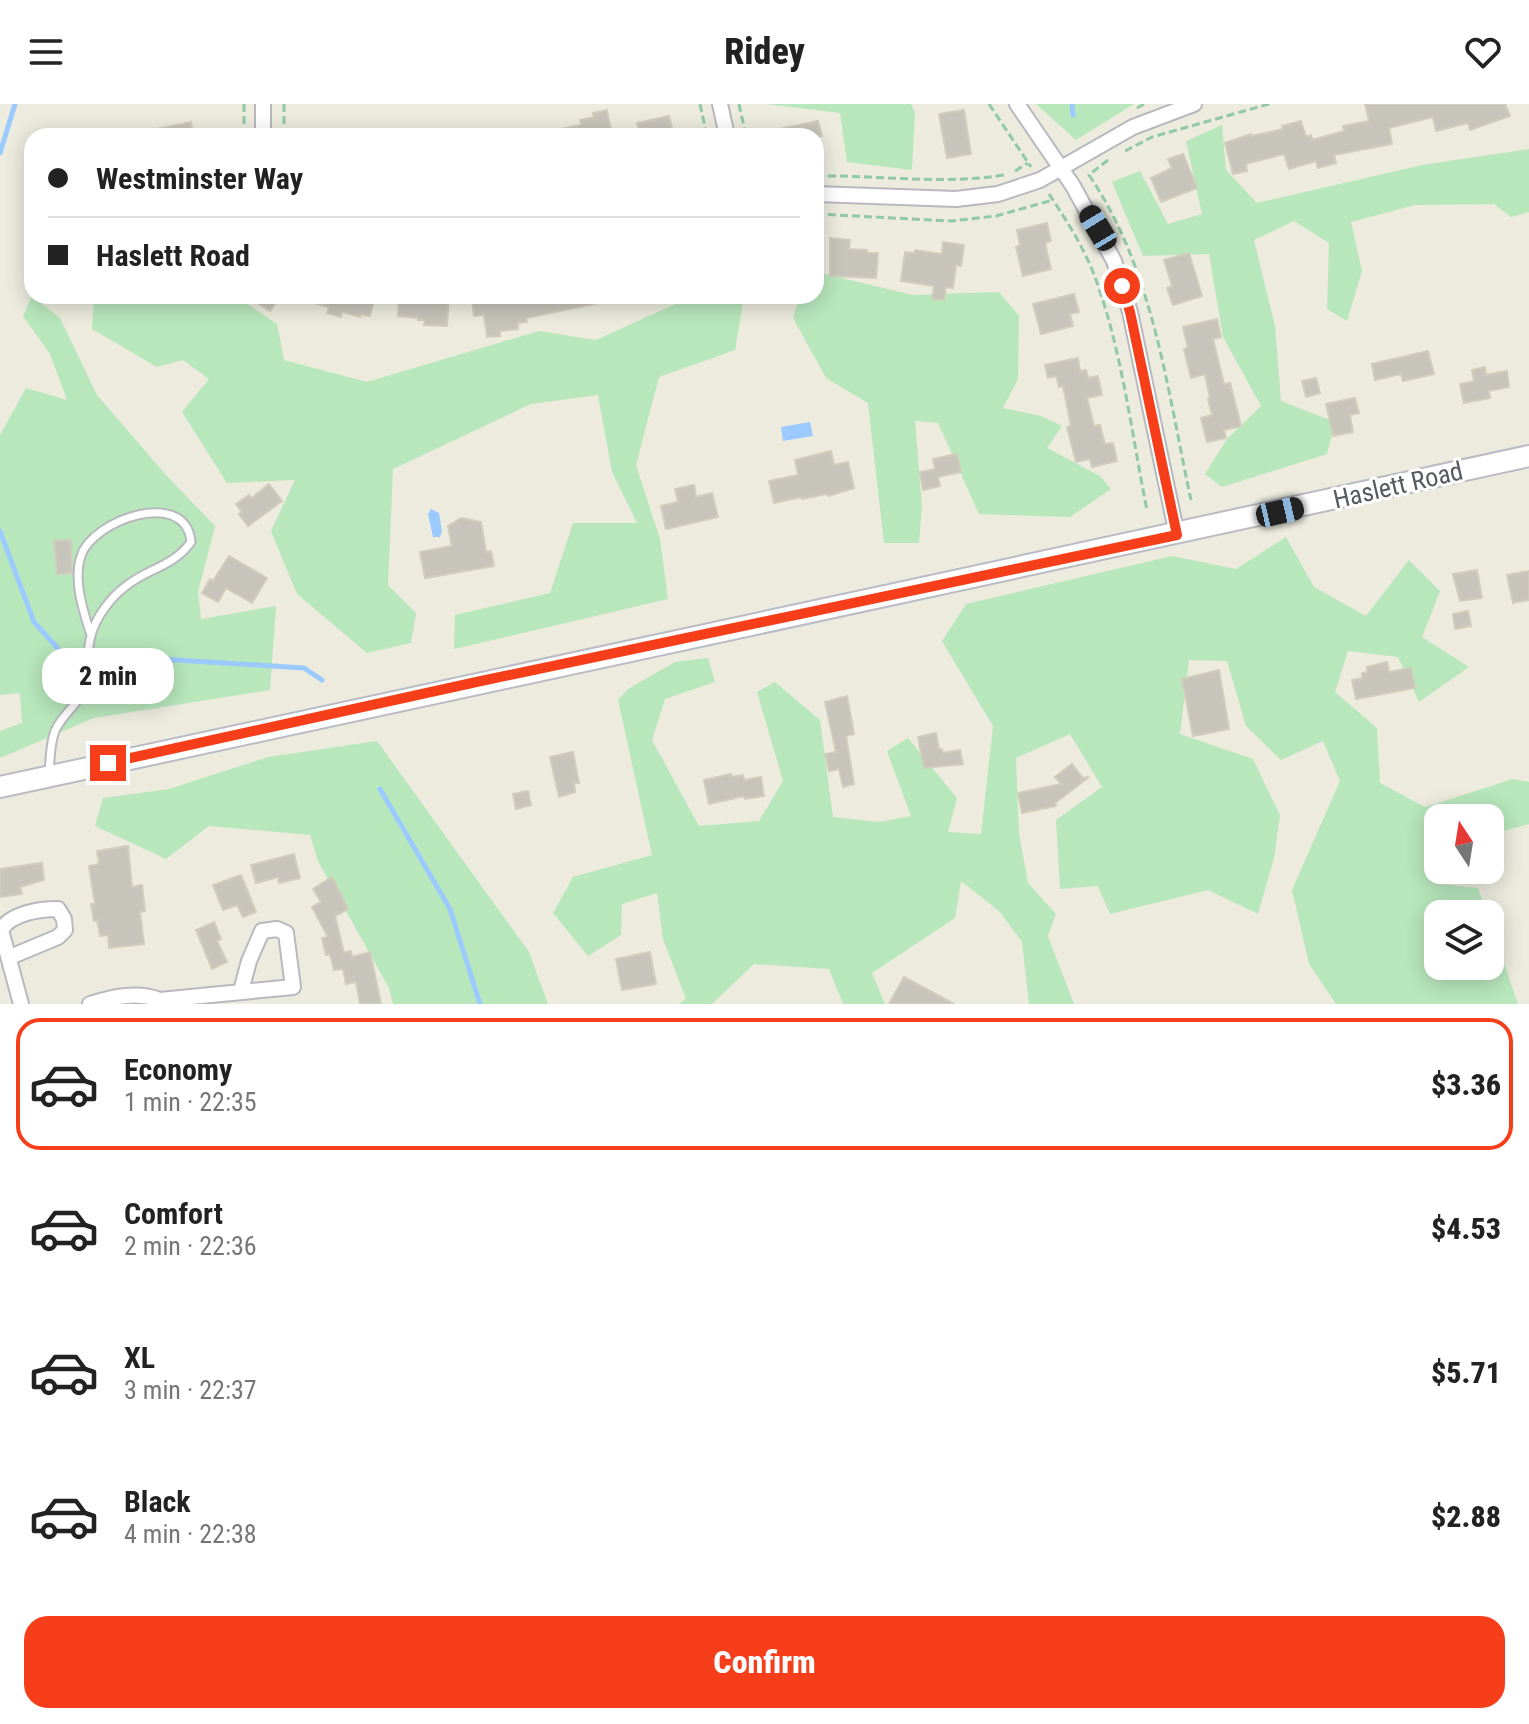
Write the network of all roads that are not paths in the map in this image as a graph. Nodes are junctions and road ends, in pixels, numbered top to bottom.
1 (263, 104) edge
2 (720, 104) edge
3 (1017, 104) edge
4 (1194, 104) edge
5 (263, 128) edge
6 (725, 128) edge
7 (1060, 169) junction
8 (824, 194) edge
9 (1529, 456) edge
10 (1177, 535) junction
11 (91, 635) junction
12 (48, 776) junction
13 (0, 787) edge
14 (10, 957) junction
15 (241, 991) junction
16 (161, 1003) edge
17 (21, 1004) edge
18 (90, 1004) edge

1 - 5 street
2 - 6 street
3 - 7 street
4 - 7 street
7 - 8 street
7 - 10 street
9 - 10 main road, Haslett Road
10 - 12 main road, Haslett Road
11 - 11 lane
11 - 12 lane
12 - 13 main road, Haslett Road
14 - 14 street
14 - 17 street
15 - 15 street
15 - 16 street
16 - 18 street

